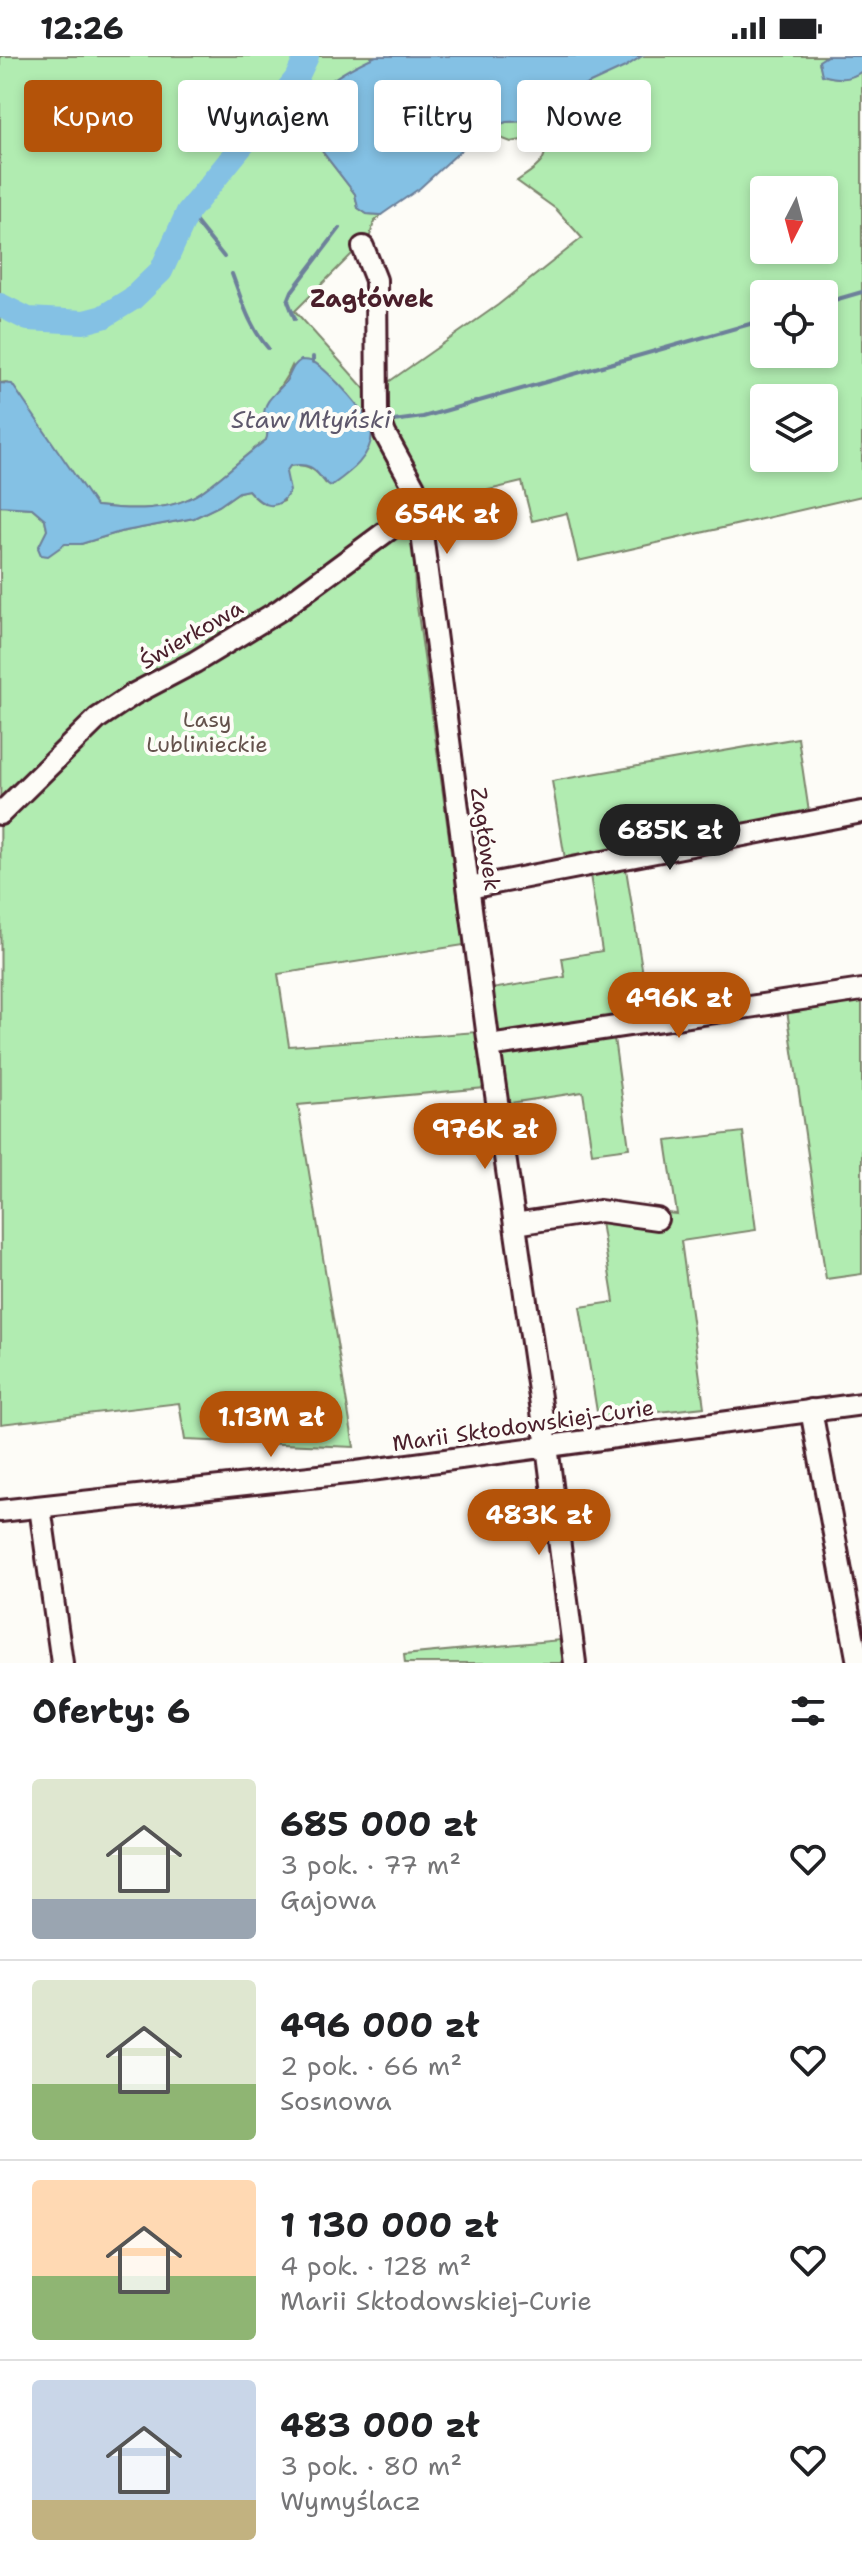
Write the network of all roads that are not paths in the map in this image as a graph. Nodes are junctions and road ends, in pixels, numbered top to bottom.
1 (363, 247) dead end
2 (419, 511) junction
3 (862, 812) edge
4 (0, 814) edge
5 (469, 888) junction
6 (862, 990) edge
7 (489, 1046) junction
8 (657, 1219) dead end
9 (515, 1224) junction
10 (862, 1404) edge
11 (811, 1410) junction
12 (547, 1446) junction
13 (40, 1507) junction
14 (0, 1511) edge
15 (62, 1663) edge
16 (575, 1663) edge
17 (858, 1663) edge

1 - 2 street, Zagłówek
2 - 4 street, Świerkowa
2 - 5 street, Zagłówek
3 - 5 street
5 - 7 street, Zagłówek
6 - 7 street
7 - 9 street, Zagłówek
8 - 9 street
9 - 12 street, Zagłówek
10 - 11 street, Marii Skłodowskiej-Curie
11 - 12 street, Marii Skłodowskiej-Curie
11 - 17 street
12 - 13 street, Marii Skłodowskiej-Curie
12 - 16 street, Zagłówek
13 - 14 street, Marii Skłodowskiej-Curie
13 - 15 street

